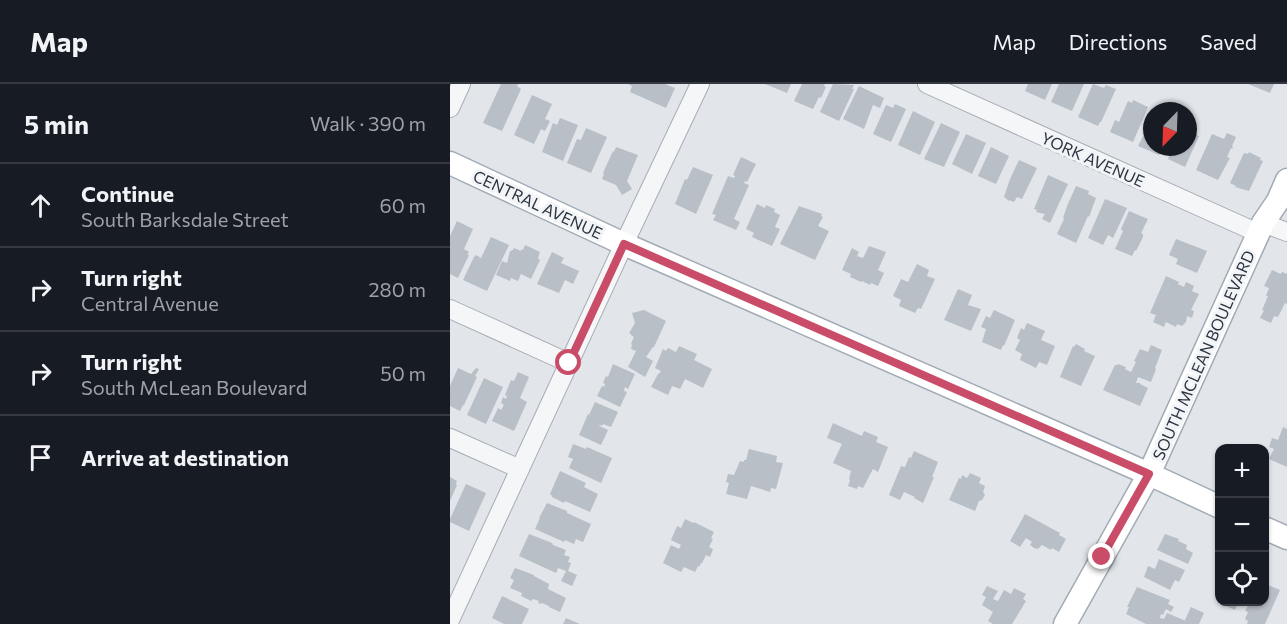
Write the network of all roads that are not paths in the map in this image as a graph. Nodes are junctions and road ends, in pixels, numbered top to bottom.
1 (461, 84) edge
2 (700, 84) edge
3 (927, 84) edge
4 (450, 108) edge
5 (450, 163) edge
6 (1287, 180) edge
7 (1282, 202) edge
8 (1260, 228) junction
9 (1287, 232) edge
10 (624, 244) junction
11 (450, 309) edge
12 (569, 363) junction
13 (450, 438) edge
14 (520, 469) junction
15 (1149, 474) junction
16 (1215, 505) edge
17 (1269, 530) edge
18 (1287, 538) edge
19 (450, 621) edge
20 (1065, 624) edge

1 - 4 street
2 - 10 street
3 - 8 street, YORK AVENUE
5 - 10 main road, CENTRAL AVENUE
6 - 7 main road, SOUTH MCLEAN BOULEVARD
7 - 8 main road, SOUTH MCLEAN BOULEVARD
8 - 9 street, YORK AVENUE
8 - 15 main road, SOUTH MCLEAN BOULEVARD
10 - 12 street
10 - 15 main road, CENTRAL AVENUE
11 - 12 street
12 - 14 street
13 - 14 street
14 - 19 street
15 - 16 main road, CENTRAL AVENUE
15 - 20 main road, SOUTH MCLEAN BOULEVARD
17 - 18 main road

